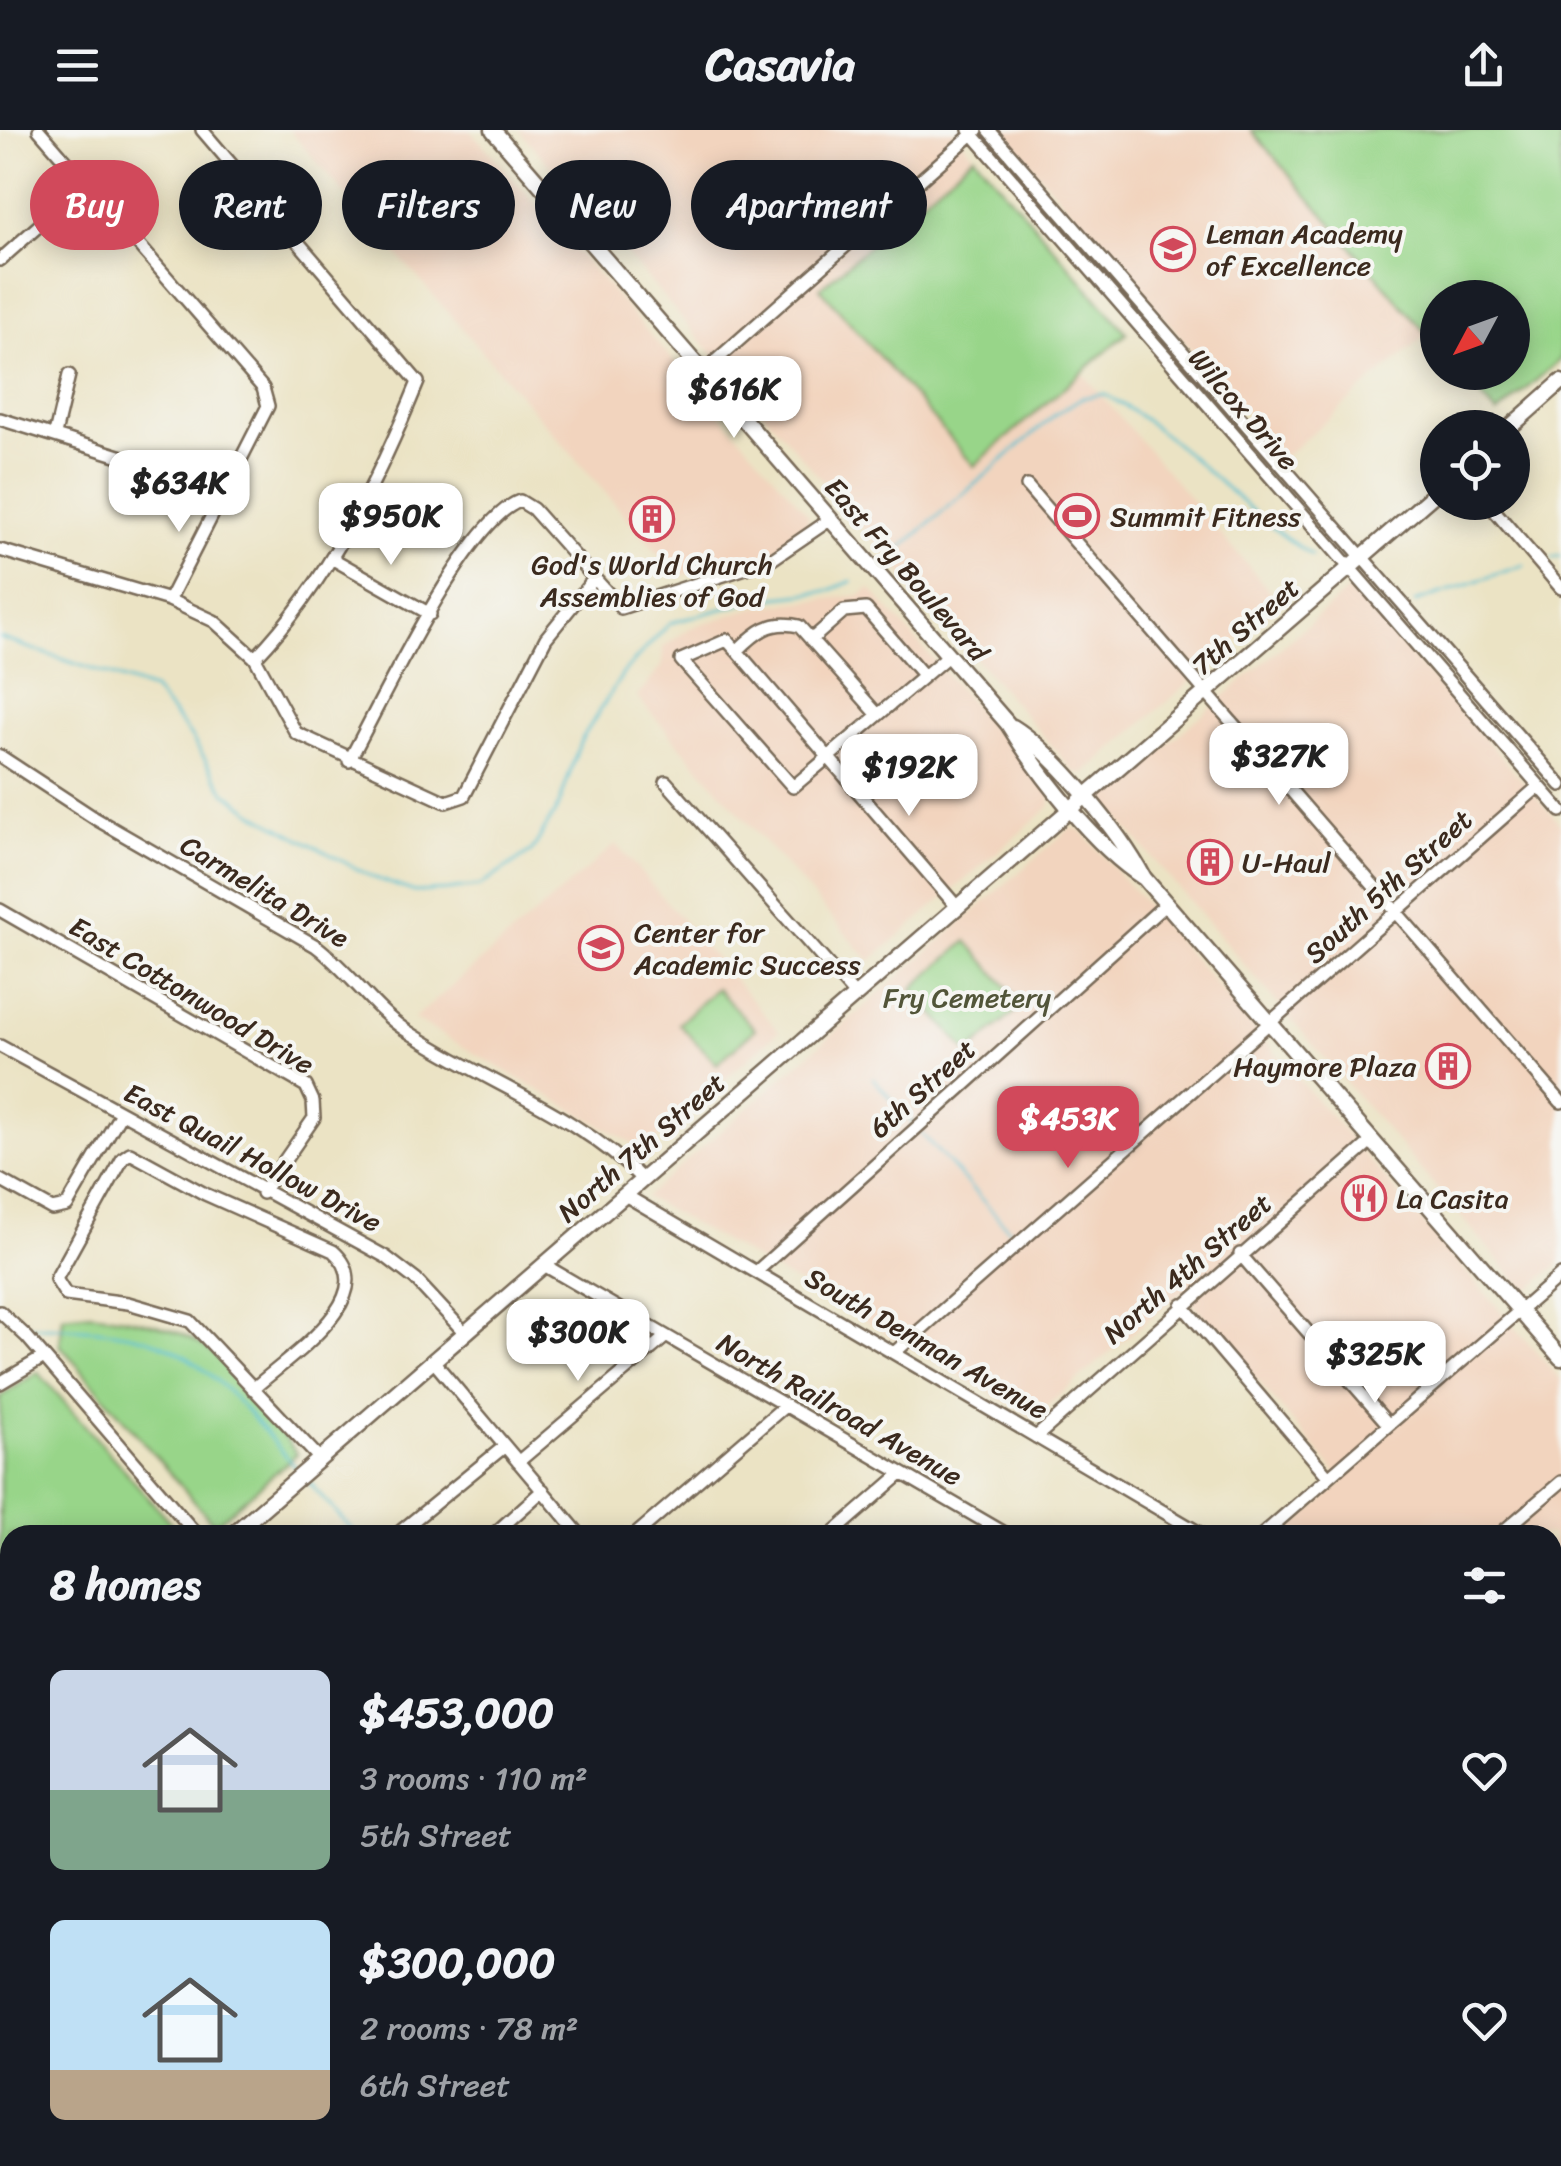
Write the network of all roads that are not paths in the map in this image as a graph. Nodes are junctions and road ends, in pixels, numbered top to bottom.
1 (38, 130) edge
2 (202, 130) edge
3 (493, 130) edge
4 (989, 130) edge
5 (972, 131) edge
6 (65, 160) edge
7 (30, 233) edge
8 (143, 250) edge
9 (0, 260) edge
10 (703, 372) junction
11 (69, 375) dead end
12 (1561, 382) edge
13 (1529, 410) edge
14 (0, 419) edge
15 (56, 434) junction
16 (1028, 486) dead end
17 (226, 490) junction
18 (1420, 506) edge
19 (831, 519) junction
20 (1502, 520) edge
21 (0, 550) edge
22 (1364, 554) junction
23 (332, 559) junction
24 (1349, 568) junction
25 (592, 580) junction
26 (1561, 588) edge
27 (170, 600) junction
28 (430, 614) junction
29 (812, 640) junction
30 (737, 652) junction
31 (949, 655) junction
32 (256, 658) junction
33 (924, 676) junction
34 (1206, 692) junction
35 (878, 715) junction
36 (0, 756) edge
37 (828, 757) junction
38 (349, 761) junction
39 (666, 782) dead end
40 (1561, 784) edge
41 (1539, 786) junction
42 (1079, 803) junction
43 (1561, 811) edge
44 (1168, 903) junction
45 (958, 908) junction
46 (0, 910) edge
47 (1396, 912) junction
48 (855, 995) junction
49 (1270, 1023) junction
50 (0, 1046) edge
51 (1561, 1102) edge
52 (120, 1113) junction
53 (1372, 1140) junction
54 (0, 1180) edge
55 (643, 1180) junction
56 (262, 1193) junction
57 (625, 1195) junction
58 (328, 1225) junction
59 (316, 1244) junction
60 (1240, 1254) junction
61 (544, 1266) junction
62 (756, 1272) junction
63 (1561, 1275) edge
64 (1182, 1305) junction
65 (0, 1312) edge
66 (1519, 1312) junction
67 (466, 1334) junction
68 (664, 1338) junction
69 (894, 1353) junction
70 (44, 1356) junction
71 (1561, 1358) edge
72 (434, 1362) junction
73 (0, 1383) edge
74 (253, 1389) junction
75 (786, 1405) junction
76 (1386, 1423) junction
77 (1036, 1436) junction
78 (504, 1446) junction
79 (320, 1459) junction
80 (518, 1462) junction
81 (901, 1474) junction
82 (1327, 1476) junction
83 (1561, 1482) edge
84 (543, 1490) junction
85 (188, 1525) edge
86 (244, 1525) edge
87 (408, 1525) edge
88 (504, 1525) edge
89 (572, 1525) edge
90 (646, 1525) edge
91 (843, 1525) edge
92 (990, 1525) edge
93 (1186, 1525) edge
94 (1273, 1525) edge
95 (1511, 1525) edge

1 - 6 street
2 - 23 street
3 - 10 main road, East Fry Boulevard
4 - 22 street, Wilcox Drive
5 - 10 street
5 - 24 street, Wilcox Drive
7 - 9 street
8 - 17 street
10 - 19 main road, East Fry Boulevard
11 - 15 street
12 - 13 main road
14 - 15 street
15 - 17 street
16 - 34 street
17 - 27 street
18 - 22 main road, 7th Street
19 - 25 street
19 - 31 main road, East Fry Boulevard
20 - 26 street
21 - 27 street
22 - 24 main road, 7th Street
22 - 40 street, Wilcox Drive
23 - 28 street
23 - 32 street
24 - 34 main road, 7th Street
24 - 41 street, Wilcox Drive
25 - 28 street
25 - 38 street
27 - 32 street
28 - 38 street
29 - 30 street
29 - 33 street
29 - 35 street
30 - 37 street
30 - 37 street
31 - 33 street
31 - 42 main road, East Fry Boulevard
32 - 38 street
33 - 35 street
34 - 42 main road, 7th Street
34 - 47 street
35 - 37 street
36 - 55 street, Carmelita Drive
37 - 45 street
39 - 48 street
41 - 43 street, Wilcox Drive
41 - 47 street, South 5th Street
42 - 44 main road, East Fry Boulevard
42 - 45 main road, North 7th Street
44 - 49 main road, East Fry Boulevard
44 - 62 street, 6th Street
45 - 48 main road, North 7th Street
46 - 56 street, East Cottonwood Drive
47 - 49 street, South 5th Street
47 - 51 street
48 - 55 main road, North 7th Street
49 - 53 main road, East Fry Boulevard
49 - 69 street, South 5th Street
50 - 52 street, East Quail Hollow Drive
52 - 54 street
52 - 56 street, East Quail Hollow Drive
53 - 60 street, North 4th Street
53 - 66 main road, East Fry Boulevard
55 - 57 main road, North 7th Street
56 - 58 street, East Quail Hollow Drive
57 - 61 main road, North 7th Street
57 - 62 street, South Denman Avenue
58 - 59 street
58 - 67 street, East Quail Hollow Drive
59 - 74 street
59 - 74 street
60 - 64 street, North 4th Street
60 - 76 street
61 - 67 main road, North 7th Street
61 - 68 street, North Railroad Avenue
62 - 69 street, South Denman Avenue
63 - 66 street
64 - 77 street, North 4th Street
64 - 82 street
65 - 70 street
66 - 71 main road, East Fry Boulevard
66 - 76 street
67 - 72 main road, North 7th Street
68 - 75 street, North Railroad Avenue
68 - 80 street
69 - 77 street, South Denman Avenue
70 - 73 street
70 - 85 street
72 - 78 street
72 - 79 main road, North 7th Street
74 - 79 street
75 - 81 street, North Railroad Avenue
75 - 90 street
76 - 82 street
77 - 93 street, South Denman Avenue
78 - 80 street
78 - 87 street
79 - 86 main road, North 7th Street
80 - 84 street
81 - 91 street
81 - 92 street, North Railroad Avenue
82 - 94 street
83 - 95 street
84 - 88 street
84 - 89 street

